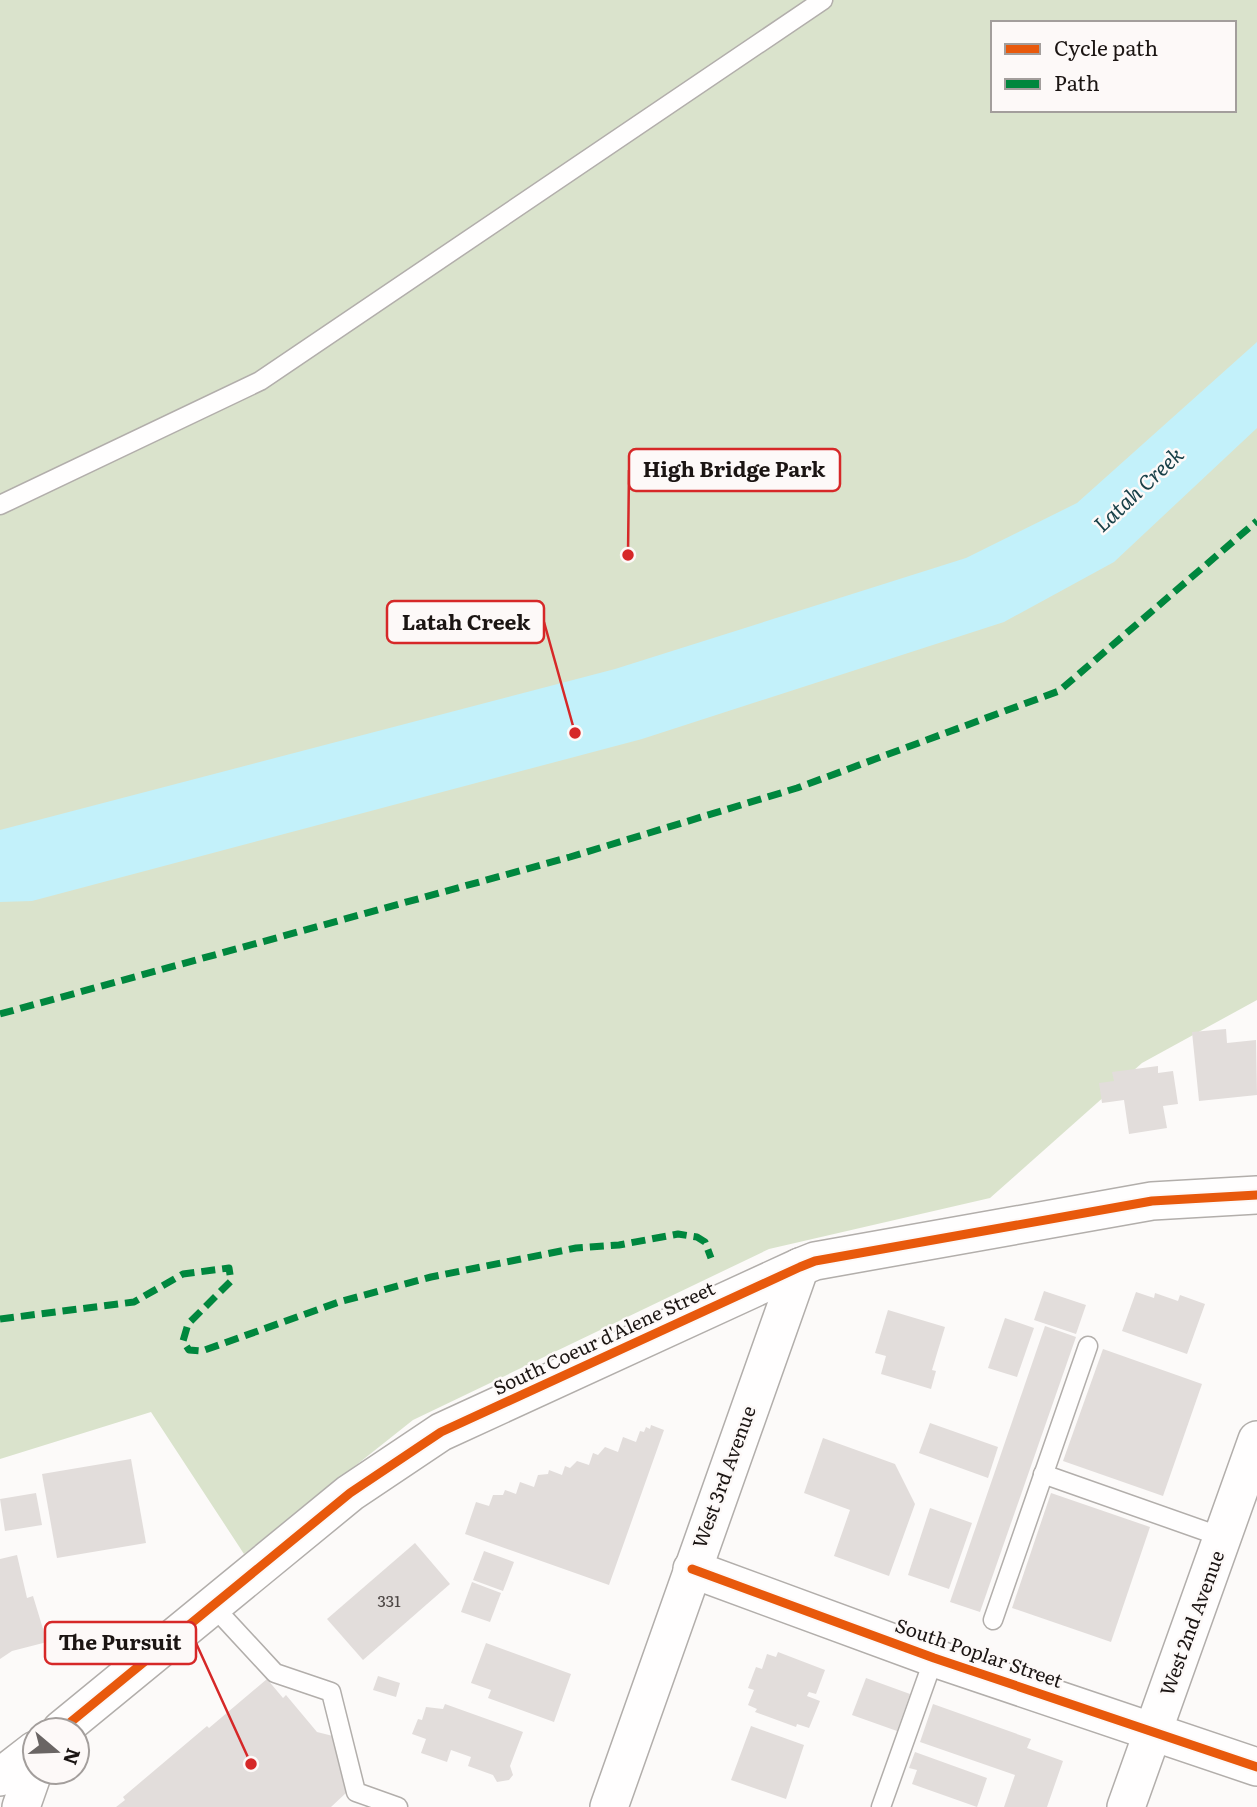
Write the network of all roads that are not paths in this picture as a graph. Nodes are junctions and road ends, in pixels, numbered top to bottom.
1 (823, 0) edge
2 (0, 505) edge
3 (1257, 1195) edge
4 (800, 1267) junction
5 (1088, 1346) dead end
6 (1257, 1440) edge
7 (1043, 1474) junction
8 (1222, 1537) junction
9 (692, 1569) junction
10 (213, 1606) junction
11 (993, 1620) dead end
12 (934, 1658) junction
13 (78, 1716) edge
14 (1153, 1730) junction
15 (21, 1761) edge
16 (1257, 1767) edge
17 (0, 1777) edge
18 (28, 1786) edge
19 (21, 1807) edge
20 (398, 1807) edge
21 (609, 1807) edge
22 (881, 1807) edge
23 (1126, 1807) edge

1 - 2 lane
3 - 4 street, South Coeur d'Alene Street
4 - 9 street, West 3rd Avenue
4 - 10 street, South Coeur d'Alene Street
5 - 7 lane
6 - 8 street, West 2nd Avenue
7 - 8 lane
7 - 11 lane
8 - 14 street, West 2nd Avenue
9 - 12 street, South Poplar Street
9 - 21 street, West 3rd Avenue
10 - 13 street, South Coeur d'Alene Street
10 - 20 lane
12 - 14 street, South Poplar Street
12 - 22 lane
14 - 16 street, South Poplar Street
14 - 23 street, West 2nd Avenue
15 - 17 street
18 - 19 street

